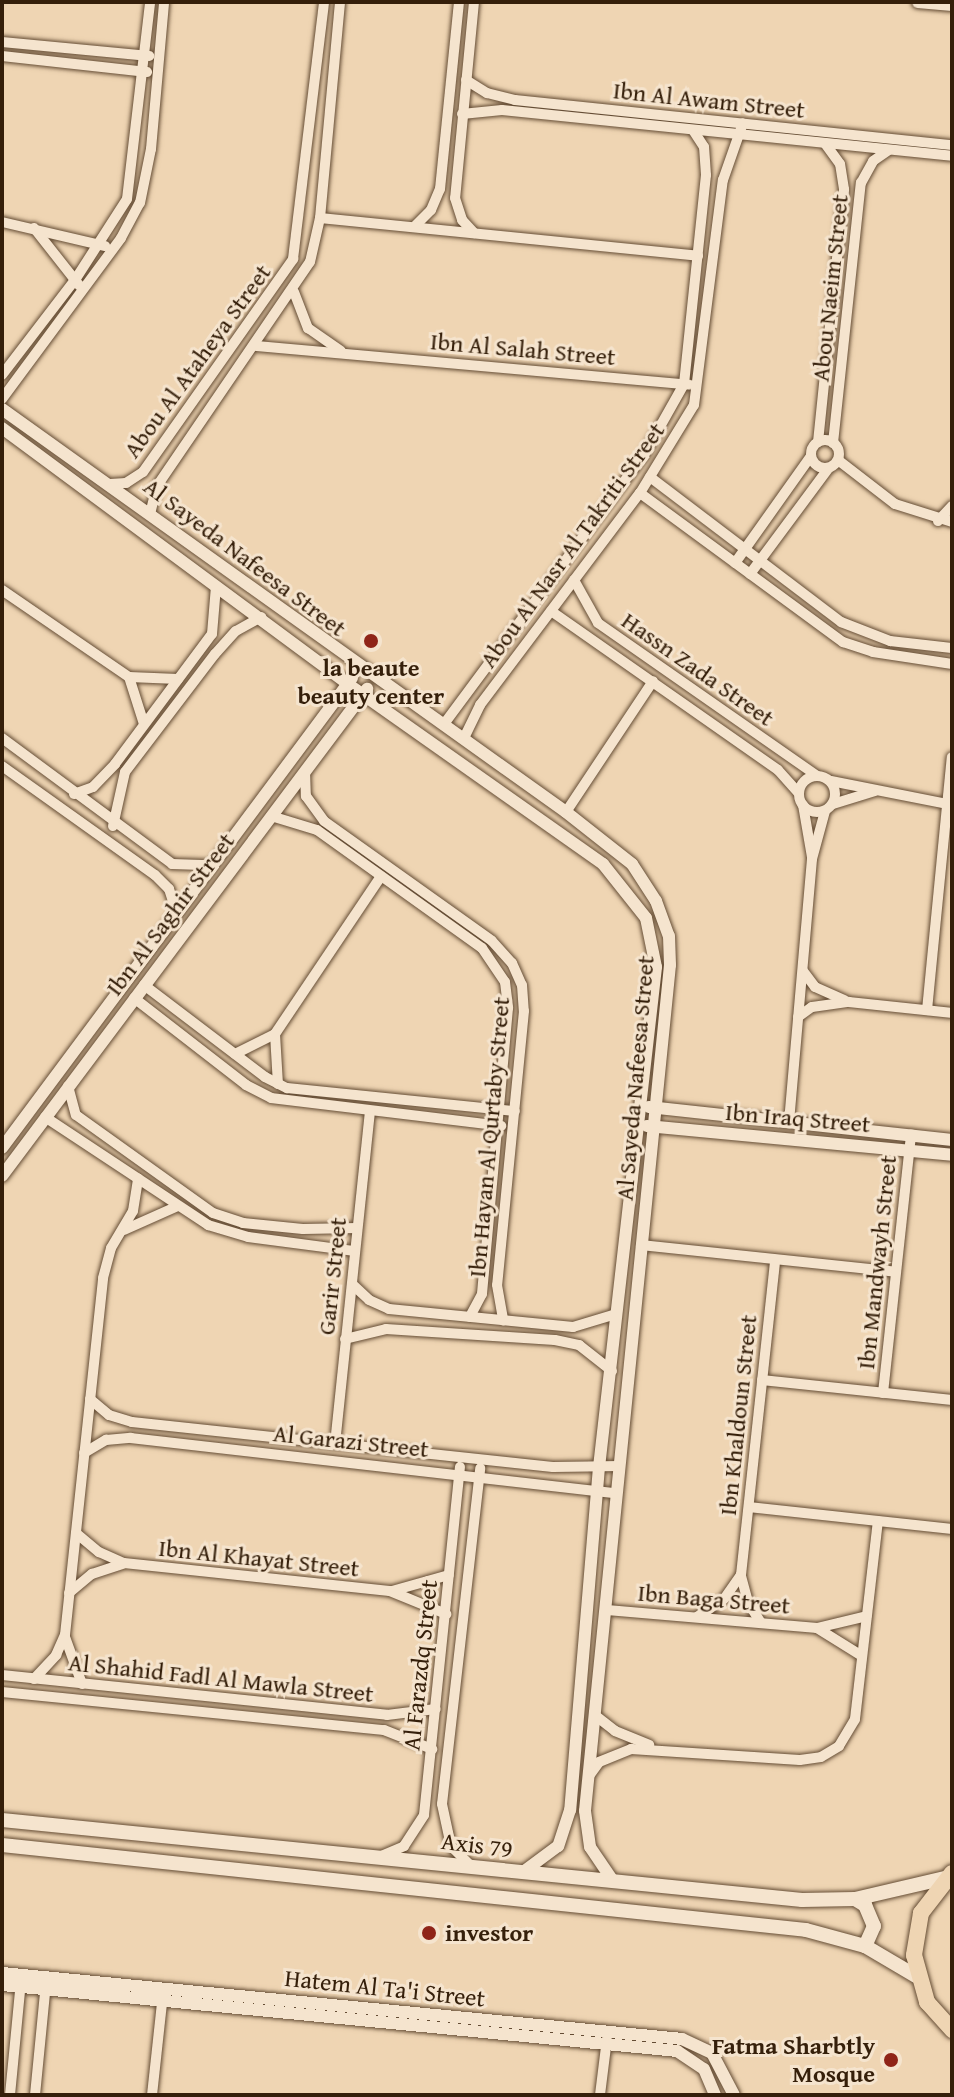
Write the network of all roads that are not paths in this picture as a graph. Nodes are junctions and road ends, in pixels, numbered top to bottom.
1 (150, 2) edge
2 (164, 2) edge
3 (324, 2) edge
4 (340, 2) edge
5 (459, 2) edge
6 (474, 2) edge
7 (918, 2) edge
8 (952, 5) edge
9 (2, 42) edge
10 (2, 56) edge
11 (144, 56) junction
12 (159, 57) junction
13 (143, 71) junction
14 (158, 73) junction
15 (466, 80) junction
16 (462, 114) junction
17 (742, 129) junction
18 (693, 130) junction
19 (825, 143) junction
20 (952, 145) edge
21 (890, 150) junction
22 (952, 156) edge
23 (127, 199) junction
24 (140, 203) junction
25 (320, 218) junction
26 (2, 222) edge
27 (33, 227) junction
28 (414, 227) junction
29 (474, 233) junction
30 (100, 244) junction
31 (112, 250) junction
32 (698, 256) junction
33 (78, 284) junction
34 (294, 292) junction
35 (256, 346) junction
36 (343, 352) junction
37 (2, 375) edge
38 (684, 384) junction
39 (699, 386) junction
40 (2, 399) edge
41 (2, 409) edge
42 (2, 428) edge
43 (818, 442) junction
44 (833, 443) junction
45 (811, 456) junction
46 (838, 460) junction
47 (828, 469) junction
48 (650, 477) junction
49 (110, 484) junction
50 (640, 493) junction
51 (952, 506) edge
52 (150, 514) junction
53 (938, 521) junction
54 (952, 522) edge
55 (742, 549) junction
56 (760, 560) junction
57 (735, 563) junction
58 (750, 574) junction
59 (574, 580) junction
60 (216, 586) junction
61 (2, 590) edge
62 (551, 611) junction
63 (261, 617) junction
64 (203, 646) junction
65 (952, 648) edge
66 (215, 654) junction
67 (952, 664) edge
68 (359, 669) junction
69 (129, 677) junction
70 (178, 679) junction
71 (374, 680) junction
72 (653, 681) junction
73 (348, 684) junction
74 (363, 694) junction
75 (144, 724) junction
76 (444, 724) junction
77 (2, 738) edge
78 (464, 738) junction
79 (952, 757) edge
80 (115, 764) junction
81 (2, 766) edge
82 (305, 771) junction
83 (125, 772) junction
84 (817, 776) junction
85 (831, 781) junction
86 (875, 791) junction
87 (799, 793) junction
88 (74, 794) junction
89 (947, 804) junction
90 (803, 805) junction
91 (829, 807) junction
92 (566, 812) junction
93 (271, 816) junction
94 (320, 825) junction
95 (113, 826) junction
96 (812, 859) junction
97 (210, 865) junction
98 (381, 876) junction
99 (176, 910) junction
100 (802, 969) junction
101 (144, 985) junction
102 (134, 998) junction
103 (849, 1002) junction
104 (927, 1010) junction
105 (952, 1013) edge
106 (798, 1017) junction
107 (275, 1034) junction
108 (235, 1054) junction
109 (247, 1064) junction
110 (237, 1078) junction
111 (278, 1084) junction
112 (68, 1086) junction
113 (642, 1105) junction
114 (657, 1108) junction
115 (499, 1109) junction
116 (515, 1111) junction
117 (370, 1112) junction
118 (45, 1117) junction
119 (789, 1122) junction
120 (498, 1125) junction
121 (639, 1125) junction
122 (513, 1127) junction
123 (655, 1127) junction
124 (911, 1135) junction
125 (952, 1140) edge
126 (2, 1148) edge
127 (909, 1150) junction
128 (952, 1155) edge
129 (2, 1176) edge
130 (138, 1178) junction
131 (178, 1206) junction
132 (357, 1228) junction
133 (123, 1231) junction
134 (641, 1245) junction
135 (355, 1251) junction
136 (775, 1260) junction
137 (896, 1272) junction
138 (352, 1284) junction
139 (616, 1314) junction
140 (470, 1317) junction
141 (503, 1320) junction
142 (345, 1339) junction
143 (612, 1371) junction
144 (762, 1380) junction
145 (883, 1393) junction
146 (90, 1399) junction
147 (952, 1400) edge
148 (335, 1444) junction
149 (84, 1453) junction
150 (461, 1457) junction
151 (481, 1460) junction
152 (619, 1466) junction
153 (599, 1467) junction
154 (460, 1472) junction
155 (479, 1475) junction
156 (598, 1490) junction
157 (617, 1493) junction
158 (749, 1507) junction
159 (878, 1521) junction
160 (952, 1529) edge
161 (76, 1533) junction
162 (124, 1563) junction
163 (449, 1575) junction
164 (741, 1575) junction
165 (390, 1591) junction
166 (69, 1593) junction
167 (607, 1610) junction
168 (446, 1614) junction
169 (867, 1616) junction
170 (696, 1618) junction
171 (761, 1623) junction
172 (817, 1628) junction
173 (65, 1635) junction
174 (862, 1656) junction
175 (2, 1675) edge
176 (34, 1679) junction
177 (82, 1684) junction
178 (438, 1684) junction
179 (455, 1685) junction
180 (2, 1692) edge
181 (178, 1694) junction
182 (176, 1709) junction
183 (436, 1709) junction
184 (596, 1716) junction
185 (663, 1748) junction
186 (432, 1749) junction
187 (589, 1776) junction
188 (570, 1810) junction
189 (585, 1811) junction
190 (2, 1820) edge
191 (185, 1839) junction
192 (224, 1842) junction
193 (2, 1845) edge
194 (381, 1856) junction
195 (184, 1864) junction
196 (471, 1866) junction
197 (221, 1868) junction
198 (523, 1872) junction
199 (950, 1874) edge
200 (613, 1881) junction
201 (855, 1899) junction
202 (865, 1946) junction
203 (2, 1973) edge
204 (916, 1976) junction
205 (21, 1981) junction
206 (46, 1983) junction
207 (2, 1985) edge
208 (163, 1995) junction
209 (952, 2030) edge
210 (606, 2039) junction
211 (10, 2095) edge
212 (35, 2095) edge
213 (152, 2095) edge
214 (600, 2095) edge
215 (715, 2095) edge
216 (734, 2095) edge

1 - 11 street
2 - 12 street
3 - 49 street, Abou Al Ataheya Street
4 - 25 street, Abou Al Ataheya Street
5 - 28 street
6 - 15 street
7 - 8 street
9 - 11 street
10 - 13 street
11 - 12 street
11 - 13 street
12 - 14 street
13 - 14 street
13 - 23 street
14 - 24 street
15 - 16 street
15 - 17 street, Ibn Al Awam Street
16 - 18 street, Ibn Al Awam Street
16 - 29 street
17 - 18 street, Ibn Al Awam Street
17 - 19 street, Ibn Al Awam Street
17 - 20 street, Ibn Al Awam Street
17 - 39 street, Abou Al Nasr Al Takriti Street
18 - 32 street, Abou Al Nasr Al Takriti Street
19 - 21 street, Ibn Al Awam Street
19 - 43 street, Abou Naeim Street
21 - 22 street, Ibn Al Awam Street
21 - 44 street, Abou Naeim Street
23 - 24 street
23 - 30 street
24 - 31 street
25 - 28 street
25 - 34 street, Abou Al Ataheya Street
26 - 27 street
27 - 30 street
27 - 33 street
28 - 29 street
29 - 32 street
30 - 31 street
30 - 33 street
31 - 33 street
32 - 38 street, Abou Al Nasr Al Takriti Street
33 - 37 street
33 - 40 street
34 - 35 street, Abou Al Ataheya Street
34 - 36 street, Ibn Al Salah Street
35 - 36 street, Ibn Al Salah Street
35 - 52 street, Abou Al Ataheya Street
36 - 38 street, Ibn Al Salah Street
38 - 39 street, Ibn Al Salah Street
38 - 76 street, Abou Al Nasr Al Takriti Street
39 - 48 street, Abou Al Nasr Al Takriti Street
41 - 49 street, Al Sayeda Nafeesa Street
42 - 60 street, Al Sayeda Nafeesa Street
43 - 44 street
43 - 45 street
44 - 46 street
45 - 47 street
45 - 55 street
46 - 47 street
46 - 53 street
47 - 56 street
48 - 50 street, Abou Al Nasr Al Takriti Street
48 - 55 street
49 - 52 street, Al Sayeda Nafeesa Street
50 - 57 street
50 - 59 street, Abou Al Nasr Al Takriti Street
51 - 53 street
52 - 68 street, Al Sayeda Nafeesa Street
53 - 54 street
55 - 56 street
55 - 57 street
56 - 58 street
56 - 65 street
57 - 58 street
58 - 67 street
59 - 62 street, Abou Al Nasr Al Takriti Street
59 - 84 street, Hassn Zada Street
60 - 63 street, Al Sayeda Nafeesa Street
60 - 64 street
61 - 69 street
62 - 72 street, Hassn Zada Street
62 - 78 street, Abou Al Nasr Al Takriti Street
63 - 66 street
63 - 73 street, Al Sayeda Nafeesa Street
64 - 66 street
64 - 70 street
66 - 83 street
68 - 71 street, Al Sayeda Nafeesa Street
68 - 73 street, Ibn Al Saghir Street
69 - 70 street
69 - 75 street
70 - 75 street
71 - 74 street, Ibn Al Saghir Street
71 - 76 street, Al Sayeda Nafeesa Street
72 - 87 street, Hassn Zada Street
72 - 92 street
73 - 74 street, Al Sayeda Nafeesa Street
73 - 97 street, Ibn Al Saghir Street
74 - 82 street, Ibn Al Saghir Street
74 - 113 street, Al Sayeda Nafeesa Street
75 - 80 street
76 - 78 street, Al Sayeda Nafeesa Street
77 - 88 street
78 - 92 street, Al Sayeda Nafeesa Street
79 - 89 street
80 - 83 street
80 - 88 street
81 - 99 street
82 - 93 street, Ibn Al Saghir Street
82 - 94 street, Ibn Hayan Al Qurtaby Street
83 - 95 street
84 - 85 street
84 - 87 street
85 - 86 street
85 - 91 street
86 - 89 street
86 - 91 street
87 - 90 street
88 - 95 street
89 - 104 street
90 - 91 street
90 - 96 street
91 - 96 street
92 - 114 street, Al Sayeda Nafeesa Street
93 - 94 street, Ibn Hayan Al Qurtaby Street
93 - 101 street, Ibn Al Saghir Street
94 - 98 street, Ibn Hayan Al Qurtaby Street
94 - 116 street, Ibn Hayan Al Qurtaby Street
95 - 97 street
96 - 100 street
97 - 99 street, Ibn Al Saghir Street
98 - 107 street
98 - 115 street, Ibn Hayan Al Qurtaby Street
99 - 126 street, Ibn Al Saghir Street
100 - 103 street
100 - 106 street
101 - 102 street, Ibn Al Saghir Street
101 - 108 street
102 - 110 street
102 - 112 street, Ibn Al Saghir Street
103 - 104 street
103 - 106 street
104 - 105 street
106 - 119 street
107 - 108 street
107 - 111 street
108 - 109 street
109 - 110 street
109 - 111 street
110 - 117 street
111 - 115 street
112 - 118 street, Ibn Al Saghir Street
112 - 132 street
113 - 114 street, Ibn Iraq Street
113 - 121 street, Al Sayeda Nafeesa Street
114 - 119 street, Ibn Iraq Street
114 - 123 street, Al Sayeda Nafeesa Street
115 - 116 street
115 - 120 street, Ibn Hayan Al Qurtaby Street
116 - 122 street, Ibn Hayan Al Qurtaby Street
117 - 120 street
117 - 132 street, Garir Street
118 - 129 street, Ibn Al Saghir Street
118 - 130 street
119 - 124 street, Ibn Iraq Street
120 - 122 street
120 - 140 street, Ibn Hayan Al Qurtaby Street
121 - 123 street, Ibn Iraq Street
121 - 139 street, Al Sayeda Nafeesa Street
122 - 141 street, Ibn Hayan Al Qurtaby Street
123 - 127 street, Ibn Iraq Street
123 - 134 street, Al Sayeda Nafeesa Street
124 - 125 street, Ibn Iraq Street
124 - 127 street, Ibn Mandwayh Street
127 - 128 street, Ibn Iraq Street
127 - 137 street, Ibn Mandwayh Street
130 - 131 street
130 - 133 street
131 - 133 street
131 - 135 street
132 - 135 street, Garir Street
133 - 146 street
134 - 136 street
134 - 152 street, Al Sayeda Nafeesa Street
135 - 138 street, Garir Street
136 - 137 street
136 - 144 street, Ibn Khaldoun Street
137 - 145 street, Ibn Mandwayh Street
138 - 140 street
138 - 142 street, Garir Street
139 - 141 street
139 - 143 street, Al Sayeda Nafeesa Street
140 - 141 street
142 - 143 street
142 - 148 street, Garir Street
143 - 153 street, Al Sayeda Nafeesa Street
144 - 145 street
144 - 158 street, Ibn Khaldoun Street
145 - 147 street
146 - 148 street, Al Garazi Street
146 - 149 street
148 - 150 street, Al Garazi Street
149 - 154 street, Al Garazi Street
149 - 161 street
150 - 151 street, Al Garazi Street
150 - 154 street, Al Farazdq Street
151 - 153 street, Al Garazi Street
151 - 155 street, Al Farazdq Street
152 - 153 street, Al Garazi Street
152 - 157 street, Al Sayeda Nafeesa Street
153 - 156 street, Al Sayeda Nafeesa Street
154 - 155 street, Al Garazi Street
154 - 163 street, Al Farazdq Street
155 - 156 street, Al Garazi Street
155 - 179 street, Al Farazdq Street
156 - 157 street, Al Garazi Street
156 - 188 street, Al Sayeda Nafeesa Street
157 - 167 street, Al Sayeda Nafeesa Street
158 - 159 street
158 - 164 street, Ibn Khaldoun Street
159 - 160 street
159 - 169 street
161 - 162 street, Ibn Al Khayat Street
161 - 166 street
162 - 165 street, Ibn Al Khayat Street
162 - 166 street, Ibn Al Khayat Street
163 - 165 street, Ibn Al Khayat Street
163 - 168 street, Al Farazdq Street
164 - 170 street
164 - 171 street, Ibn Khaldoun Street
165 - 168 street, Ibn Al Khayat Street
166 - 173 street
167 - 170 street, Ibn Baga Street
167 - 184 street, Al Sayeda Nafeesa Street
168 - 178 street, Al Farazdq Street
169 - 172 street, Ibn Baga Street
169 - 174 street
170 - 171 street, Ibn Baga Street
171 - 172 street, Ibn Baga Street
172 - 174 street, Ibn Baga Street
173 - 176 street
173 - 177 street
174 - 185 street
175 - 176 street, Al Shahid Fadl Al Mawla Street
176 - 177 street, Al Shahid Fadl Al Mawla Street
177 - 181 street, Al Shahid Fadl Al Mawla Street
178 - 179 street
178 - 183 street, Al Farazdq Street
179 - 196 street, Al Farazdq Street
180 - 182 street, Al Shahid Fadl Al Mawla Street
181 - 182 street
181 - 183 street, Al Shahid Fadl Al Mawla Street
182 - 186 street, Al Shahid Fadl Al Mawla Street
183 - 186 street, Al Farazdq Street
184 - 185 street
184 - 187 street, Al Sayeda Nafeesa Street
185 - 187 street
186 - 194 street, Al Farazdq Street
187 - 189 street, Al Sayeda Nafeesa Street
188 - 189 street
188 - 198 street, Al Sayeda Nafeesa Street
189 - 200 street, Al Sayeda Nafeesa Street
190 - 191 main road, Axis 79
191 - 192 main road, Axis 79
191 - 195 main road
192 - 194 main road, Axis 79
192 - 197 main road
193 - 195 main road, Axis 79
194 - 196 main road, Axis 79
195 - 197 main road, Axis 79
196 - 198 main road, Axis 79
197 - 202 main road, Axis 79
198 - 200 main road, Axis 79
199 - 201 main road, Axis 79
199 - 204 main road
200 - 201 main road, Axis 79
201 - 202 main road
202 - 204 main road, Axis 79
203 - 205 street, Hatem Al Ta'i Street
204 - 209 main road
205 - 206 street, Hatem Al Ta'i Street
205 - 207 street, Hatem Al Ta'i Street
205 - 211 street
206 - 208 street, Hatem Al Ta'i Street
206 - 212 street
208 - 210 street, Hatem Al Ta'i Street
208 - 213 street
210 - 214 street
210 - 215 street, Hatem Al Ta'i Street
210 - 216 street, Hatem Al Ta'i Street

